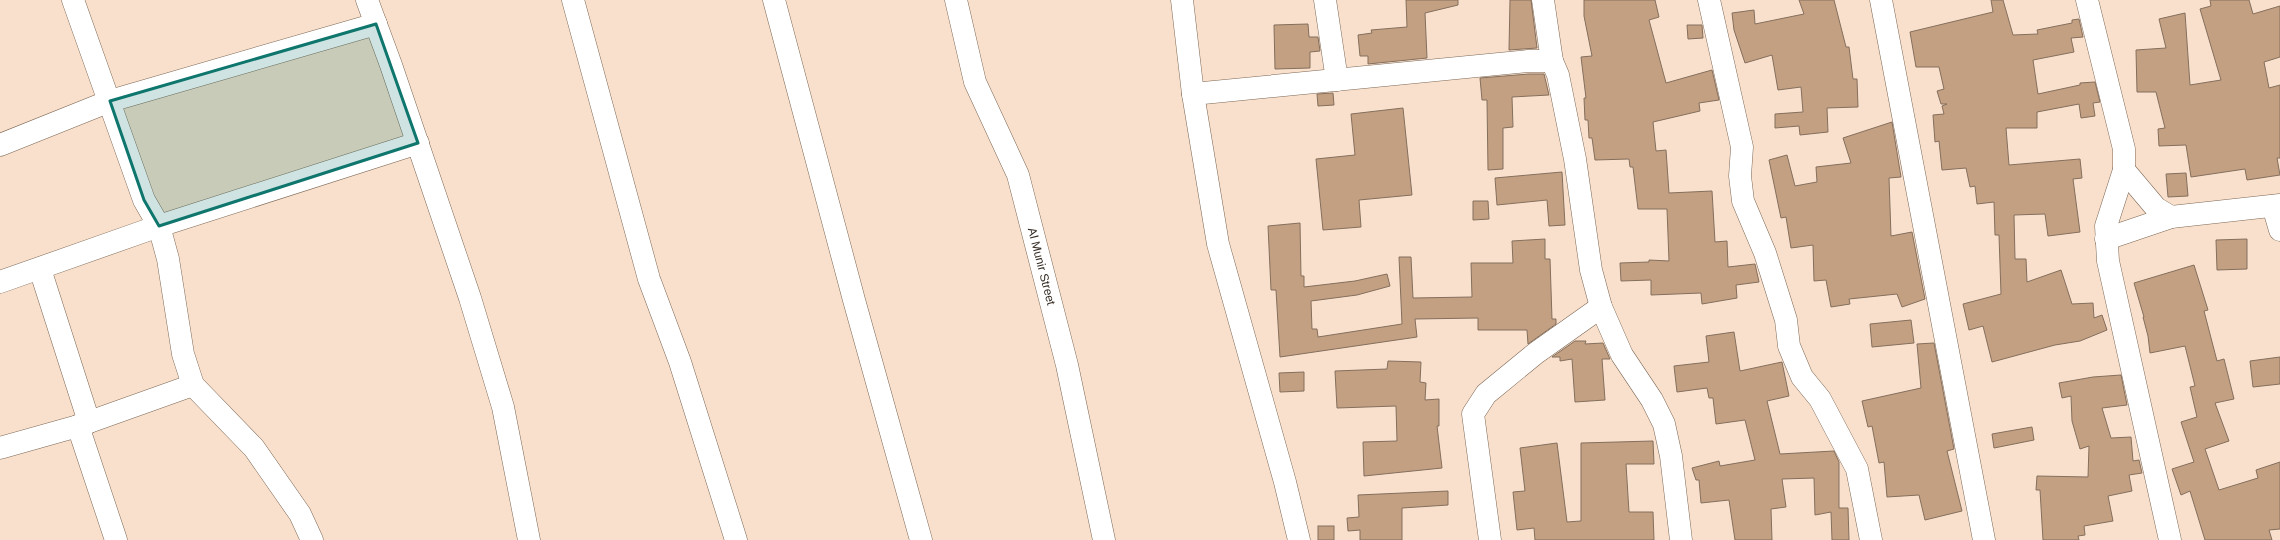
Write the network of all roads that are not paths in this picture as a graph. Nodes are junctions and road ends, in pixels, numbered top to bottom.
1 (73, 0) edge
2 (367, 0) edge
3 (573, 0) edge
4 (774, 0) edge
5 (956, 0) edge
6 (1182, 0) edge
7 (1325, 0) edge
8 (1544, 0) edge
9 (1709, 0) edge
10 (1881, 0) edge
11 (2087, 0) edge
12 (376, 24) junction
13 (1552, 61) junction
14 (1337, 80) junction
15 (1193, 94) junction
16 (110, 101) junction
17 (418, 143) junction
18 (0, 145) edge
19 (2124, 170) junction
20 (2277, 206) edge
21 (2171, 217) junction
22 (159, 226) junction
23 (2280, 230) edge
24 (2106, 239) junction
25 (40, 269) junction
26 (0, 282) edge
27 (1601, 307) junction
28 (193, 385) junction
29 (84, 424) junction
30 (0, 448) edge
31 (116, 540) edge
32 (312, 540) edge
33 (529, 540) edge
34 (736, 540) edge
35 (922, 540) edge
36 (1104, 540) edge
37 (1299, 540) edge
38 (1490, 540) edge
39 (1680, 540) edge
40 (1871, 540) edge
41 (1984, 540) edge
42 (2170, 540) edge

1 - 16 street
2 - 12 street
3 - 34 street
4 - 35 street
5 - 36 street, Al Munir Street
6 - 15 street
7 - 14 street
8 - 13 street
9 - 40 street
10 - 41 street
11 - 19 street
12 - 16 street
12 - 17 street
13 - 14 street
13 - 27 street
14 - 15 street
15 - 37 street
16 - 18 street
16 - 22 street
17 - 22 street
17 - 33 street
19 - 21 street
19 - 24 street
20 - 21 street
20 - 23 street
21 - 24 street
22 - 25 street
22 - 28 street
24 - 42 street
25 - 26 street
25 - 29 street
27 - 38 street
27 - 39 street
28 - 29 street
28 - 32 street
29 - 30 street
29 - 31 street

